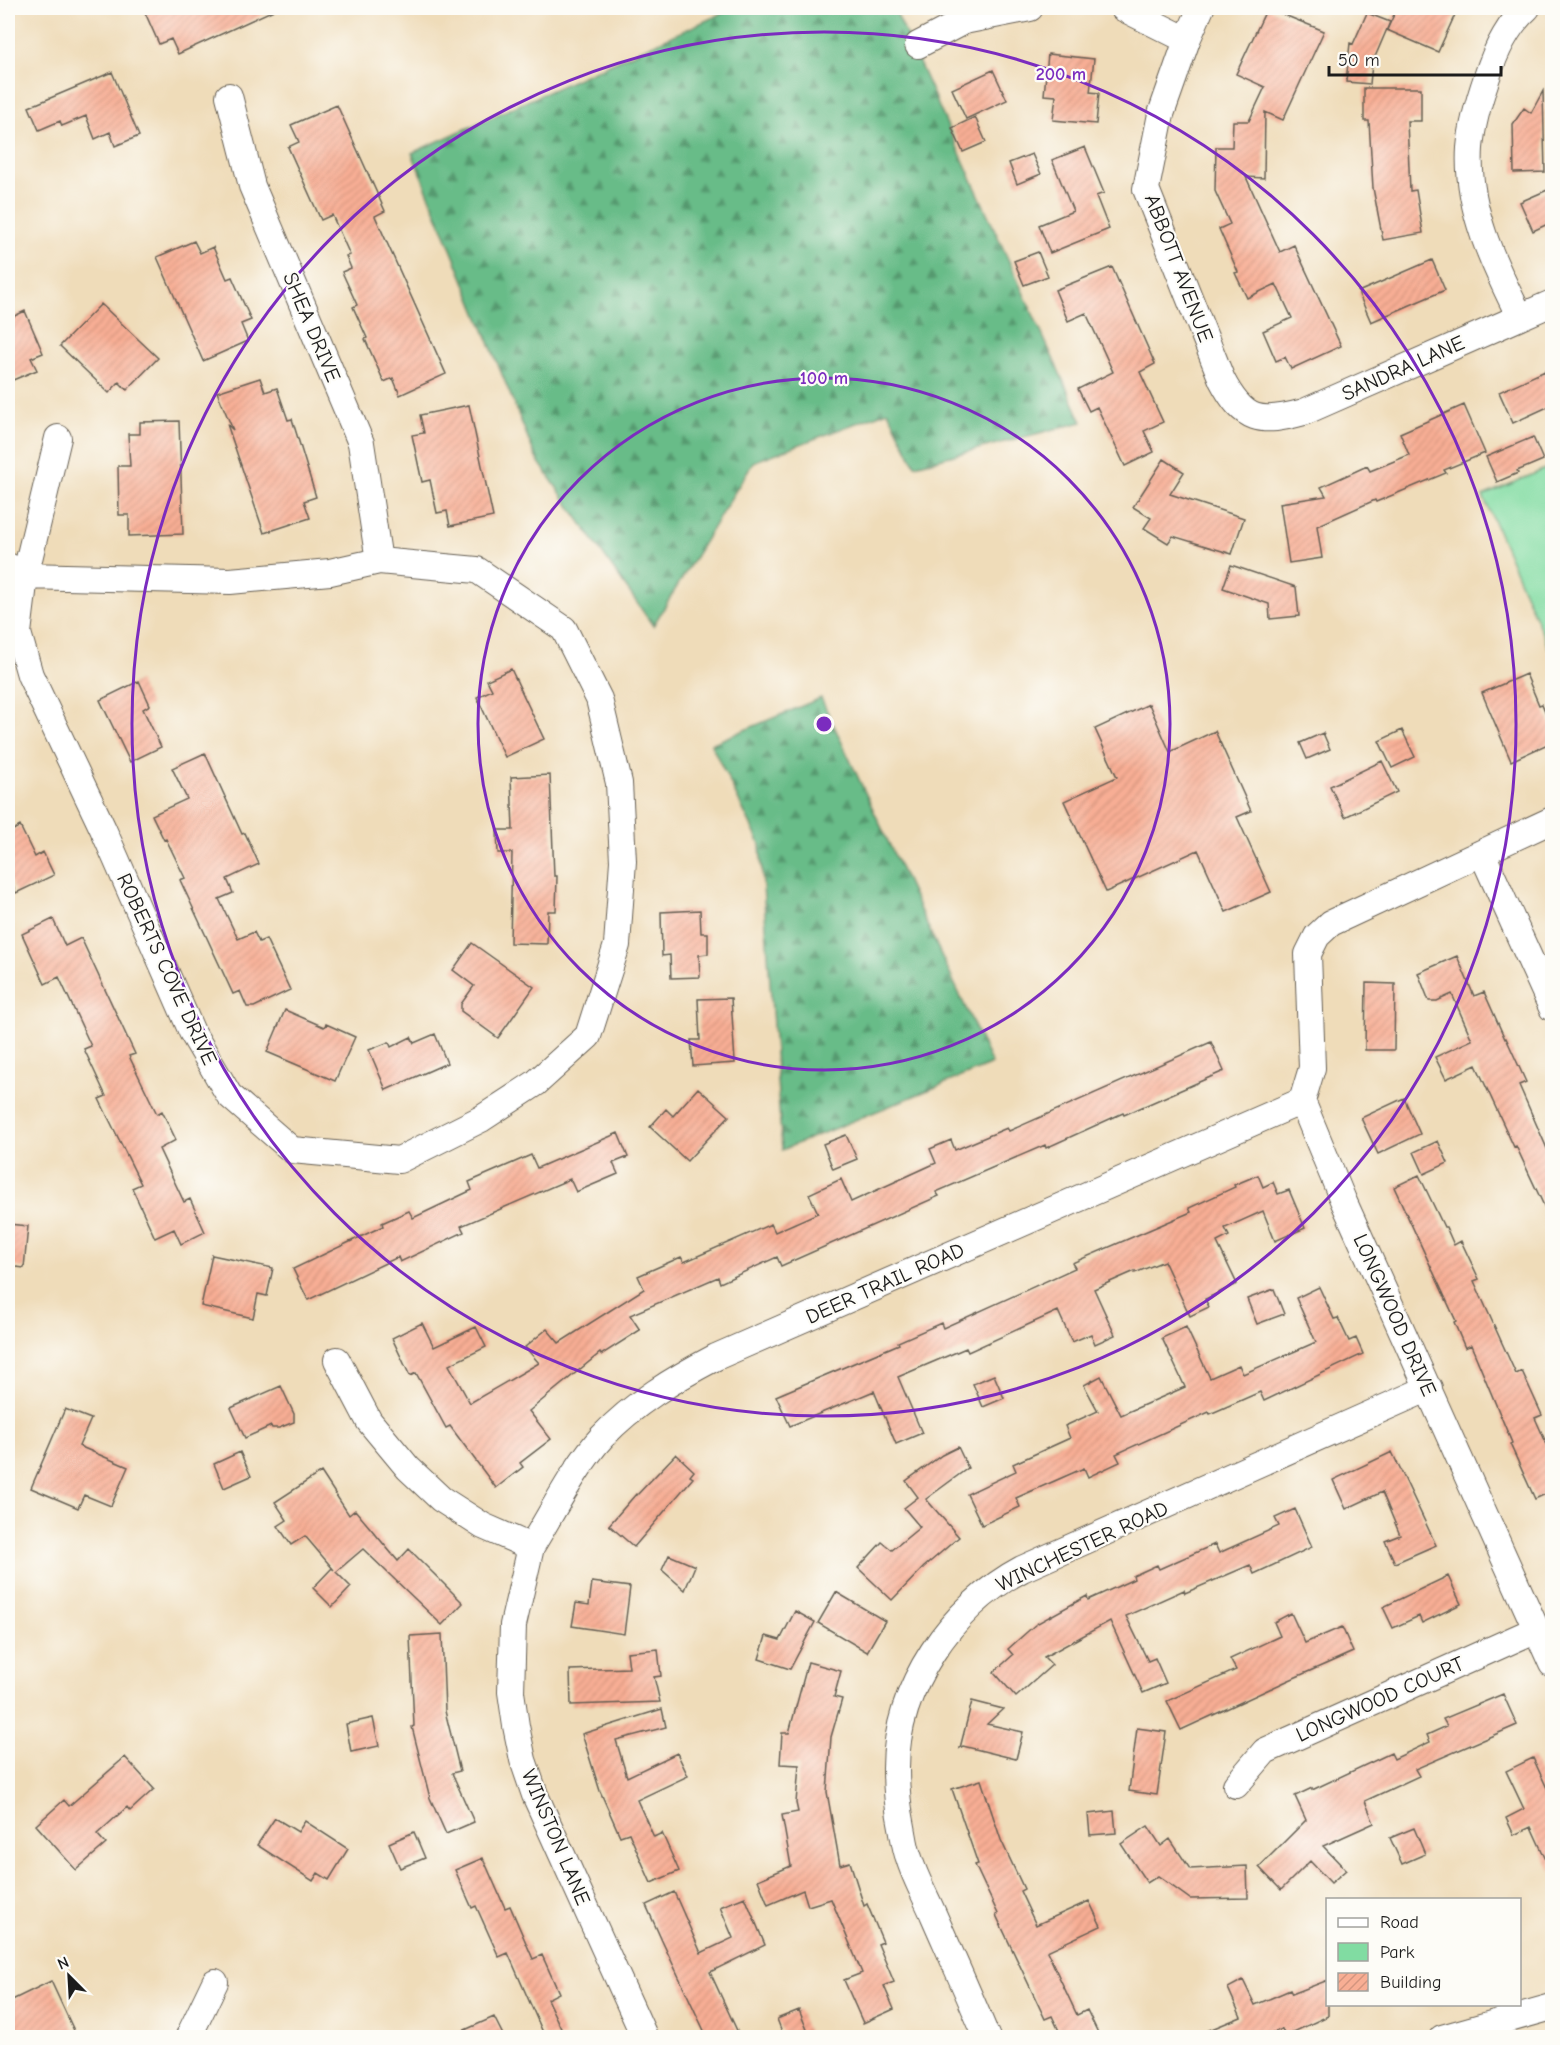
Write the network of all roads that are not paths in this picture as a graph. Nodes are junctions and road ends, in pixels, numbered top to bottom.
1 (1030, 8) edge
2 (1123, 8) edge
3 (1201, 8) edge
4 (1527, 8) edge
5 (1187, 40) junction
6 (918, 45) dead end
7 (230, 96) dead end
8 (1552, 303) edge
9 (1520, 317) junction
10 (1251, 417) joint
11 (58, 438) dead end
12 (379, 561) junction
13 (16, 571) edge
14 (1552, 820) edge
15 (1482, 853) junction
16 (1552, 1008) edge
17 (1302, 1101) junction
18 (337, 1360) dead end
19 (1429, 1388) junction
20 (531, 1546) junction
21 (1537, 1629) junction
22 (1552, 1664) edge
23 (1236, 1785) dead end
24 (215, 1982) dead end
25 (1552, 2007) edge
26 (188, 2037) edge
27 (645, 2037) edge
28 (987, 2037) edge
29 (1442, 2037) edge

1 - 6 street
2 - 5 street
3 - 5 street, ABBOTT AVENUE
4 - 9 street
5 - 10 street, ABBOTT AVENUE
7 - 12 street, SHEA DRIVE
8 - 9 street, SANDRA LANE
9 - 10 street, SANDRA LANE
11 - 13 street
12 - 13 street, ROBERTS COVE DRIVE
12 - 13 street, ROBERTS COVE DRIVE
14 - 15 street
15 - 16 street
15 - 17 street
17 - 19 street, LONGWOOD DRIVE
17 - 20 street, DEER TRAIL ROAD
18 - 20 street
19 - 21 street, LONGWOOD DRIVE
19 - 28 street, WINCHESTER ROAD
20 - 27 street, WINSTON LANE
21 - 22 street, LONGWOOD DRIVE
21 - 23 street, LONGWOOD COURT
24 - 26 street
25 - 29 street

